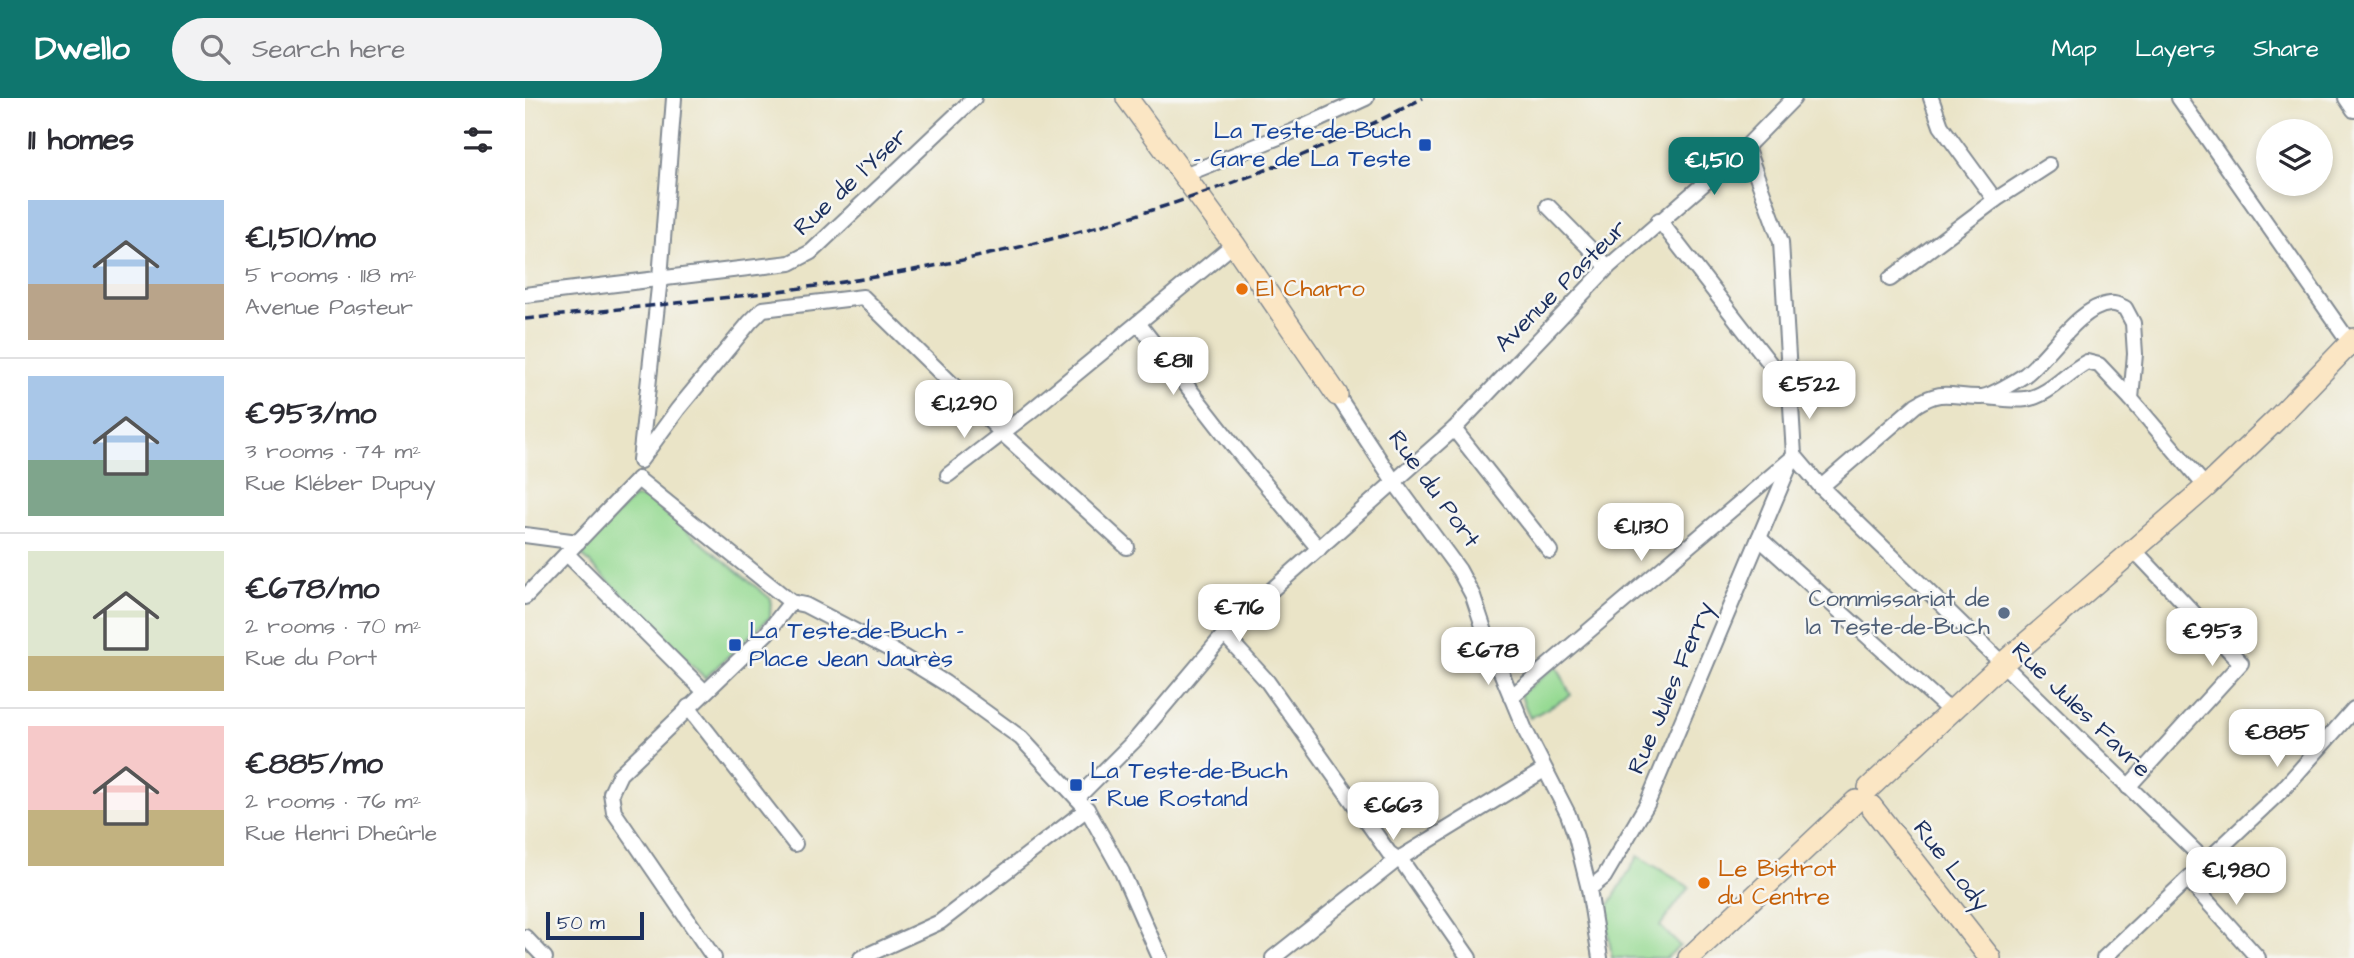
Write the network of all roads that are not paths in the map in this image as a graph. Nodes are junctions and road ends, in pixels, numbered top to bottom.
1 (674, 98) edge
2 (974, 98) edge
3 (1127, 98) edge
4 (1366, 98) edge
5 (1794, 98) edge
6 (1931, 98) edge
7 (2179, 98) edge
8 (2346, 98) edge
9 (2354, 110) edge
10 (1747, 147) junction
11 (2049, 165) dead end
12 (1184, 175) junction
13 (1995, 200) junction
14 (1548, 206) dead end
15 (1659, 220) junction
16 (1234, 244) junction
17 (1608, 267) junction
18 (660, 278) junction
19 (1890, 279) dead end
20 (525, 295) edge
21 (1138, 323) junction
22 (2352, 341) edge
23 (1789, 388) junction
24 (1337, 395) joint
25 (1985, 397) junction
26 (2131, 399) junction
27 (1454, 429) junction
28 (1001, 432) junction
29 (1794, 456) junction
30 (640, 461) junction
31 (948, 475) dead end
32 (638, 479) junction
33 (1395, 483) junction
34 (1821, 487) junction
35 (2206, 487) junction
36 (525, 535) edge
37 (1759, 538) junction
38 (578, 542) junction
39 (1127, 547) dead end
40 (1319, 549) junction
41 (1551, 551) dead end
42 (2135, 551) junction
43 (566, 554) junction
44 (525, 597) edge
45 (791, 602) junction
46 (1225, 635) junction
47 (2001, 665) junction
48 (704, 691) junction
49 (1511, 696) junction
50 (688, 707) junction
51 (2354, 709) edge
52 (1950, 711) junction
53 (1544, 770) junction
54 (2128, 787) junction
55 (1865, 799) junction
56 (1082, 804) junction
57 (795, 844) dead end
58 (1397, 860) junction
59 (2206, 862) junction
60 (2188, 880) junction
61 (1589, 889) junction
62 (525, 937) edge
63 (545, 958) edge
64 (714, 958) edge
65 (861, 958) edge
66 (1160, 958) edge
67 (1273, 958) edge
68 (1469, 958) edge
69 (1600, 958) edge
70 (1689, 958) edge
71 (1990, 958) edge
72 (2104, 958) edge
73 (2258, 958) edge

1 - 18 street
2 - 18 street, Rue de l'Yser
3 - 12 street, Rue du Port
4 - 12 street
5 - 10 street, Avenue Pasteur
6 - 13 street
7 - 22 street
8 - 9 street
10 - 15 street, Avenue Pasteur
10 - 23 street
11 - 13 street
12 - 16 street, Rue du Port
13 - 19 street
14 - 17 street
15 - 17 street, Avenue Pasteur
15 - 23 street
16 - 21 street
16 - 24 street, Rue du Port
17 - 27 street, Avenue Pasteur
18 - 20 street, Rue de l'Yser
18 - 30 street
21 - 28 street
21 - 40 street
22 - 35 street
23 - 29 street
24 - 33 street, Rue du Port
25 - 26 street
25 - 26 street
25 - 34 street
26 - 35 street
27 - 33 street, Avenue Pasteur
27 - 41 street
28 - 30 street
28 - 31 street
28 - 39 street
29 - 34 street, Rue Jules Favre
29 - 37 street, Rue Jules Ferry
29 - 49 street
30 - 32 street
32 - 38 street
32 - 45 street
33 - 40 street, Avenue Pasteur
33 - 49 street, Rue du Port
34 - 47 street, Rue Jules Favre
35 - 42 street
36 - 38 street
37 - 52 street
37 - 61 street, Rue Jules Ferry
38 - 43 street
40 - 46 street, Avenue Pasteur
42 - 47 street
42 - 54 street
43 - 44 street
43 - 48 street
45 - 48 street
45 - 56 street
46 - 56 street, Avenue Pasteur
46 - 58 street
47 - 52 street
47 - 54 street, Rue Jules Favre
48 - 50 street
49 - 53 street, Rue du Port
50 - 57 street
50 - 64 street
51 - 59 street
52 - 55 street
53 - 58 street
53 - 61 street, Rue du Port
54 - 59 street, Rue Jules Favre
55 - 70 street
55 - 71 street, Rue Lody
56 - 65 street, Avenue Pasteur
56 - 66 street
58 - 67 street
58 - 68 street
59 - 60 street
60 - 72 street
60 - 73 street
61 - 69 street, Rue du Port
62 - 63 street

